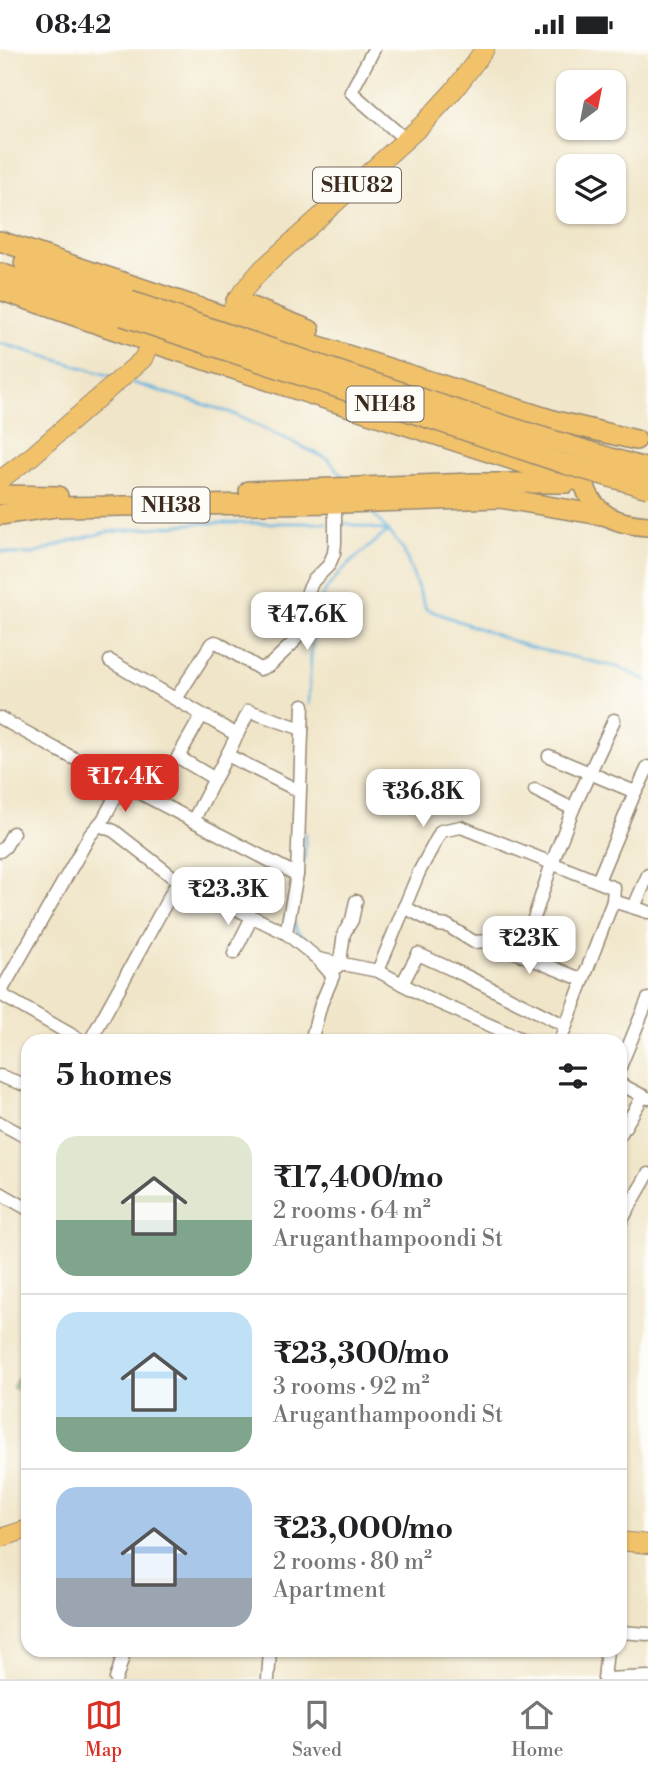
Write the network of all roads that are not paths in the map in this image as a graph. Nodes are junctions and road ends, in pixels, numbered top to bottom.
1 (374, 49) edge
2 (485, 49) edge
3 (405, 140) junction
4 (0, 241) edge
5 (0, 254) edge
6 (0, 273) edge
7 (0, 290) edge
8 (126, 309) junction
9 (232, 309) junction
10 (147, 351) junction
11 (642, 438) edge
12 (648, 469) edge
13 (0, 480) edge
14 (584, 483) junction
15 (648, 488) edge
16 (414, 493) junction
17 (0, 495) edge
18 (338, 498) junction
19 (0, 515) edge
20 (607, 516) junction
21 (648, 526) edge
22 (110, 661) dead end
23 (176, 699) junction
24 (303, 705) dead end
25 (202, 715) junction
26 (0, 718) edge
27 (614, 720) dead end
28 (302, 729) junction
29 (237, 735) junction
30 (227, 755) junction
31 (549, 756) dead end
32 (648, 767) edge
33 (589, 772) junction
34 (215, 779) junction
35 (122, 784) junction
36 (535, 790) dead end
37 (299, 791) junction
38 (635, 792) junction
39 (573, 809) junction
40 (193, 821) junction
41 (99, 825) junction
42 (13, 833) dead end
43 (0, 851) edge
44 (552, 863) junction
45 (297, 875) junction
46 (648, 875) edge
47 (178, 881) junction
48 (598, 881) junction
49 (356, 901) dead end
50 (613, 901) junction
51 (404, 907) junction
52 (634, 908) junction
53 (648, 912) edge
54 (252, 917) junction
55 (286, 933) junction
56 (234, 953) dead end
57 (522, 955) junction
58 (318, 959) junction
59 (340, 963) junction
60 (378, 971) junction
61 (333, 976) junction
62 (583, 980) junction
63 (402, 984) junction
64 (0, 993) edge
65 (648, 999) edge
66 (566, 1026) junction
67 (70, 1034) edge
68 (94, 1034) edge
69 (313, 1034) edge
70 (507, 1034) edge
71 (563, 1034) edge
72 (627, 1050) edge
73 (0, 1076) edge
74 (21, 1084) edge
75 (627, 1088) edge
76 (646, 1097) edge
77 (0, 1123) edge
78 (627, 1125) edge
79 (21, 1134) edge
80 (648, 1174) edge
81 (0, 1193) edge
82 (21, 1205) edge
83 (627, 1211) edge
84 (21, 1531) edge
85 (0, 1538) edge
86 (627, 1542) edge
87 (648, 1544) edge
88 (627, 1632) edge
89 (648, 1634) edge
90 (123, 1657) edge
91 (270, 1657) edge
92 (607, 1657) edge
93 (648, 1677) edge
94 (116, 1679) edge
95 (268, 1679) edge
96 (605, 1679) edge

1 - 3 street
2 - 3 main road, SHU82
3 - 9 main road, SHU82
4 - 9 highway
5 - 8 highway, NH48
6 - 8 highway, NH48
7 - 10 highway
8 - 12 highway, NH48, bridge
8 - 15 highway, NH48, bridge
9 - 11 highway
10 - 13 main road
10 - 14 highway
11 - 14 highway
14 - 16 highway, NH38
14 - 20 highway
16 - 18 highway, NH38
16 - 20 highway, NH38
17 - 18 highway, NH38
18 - 19 highway, NH38
18 - 23 street
20 - 21 highway, NH38
22 - 23 street
23 - 25 street
24 - 28 street
25 - 29 street
25 - 34 street
26 - 35 street
27 - 33 street
28 - 29 street
28 - 37 street
29 - 30 street
30 - 34 street
30 - 37 street
31 - 33 street
32 - 38 street
33 - 38 street
33 - 39 street
34 - 40 street
35 - 40 street
35 - 41 street
36 - 39 street
37 - 45 street
38 - 48 street
39 - 44 street
40 - 45 street
41 - 47 street
41 - 64 street
42 - 43 street
44 - 48 street
44 - 51 street
44 - 57 street
45 - 55 street
46 - 52 street
47 - 54 street
47 - 68 street
48 - 50 street
49 - 59 street
50 - 52 street
50 - 62 street
51 - 57 street
51 - 60 street
52 - 53 street
54 - 55 street
54 - 56 street
55 - 58 street
57 - 62 street
58 - 59 street
58 - 61 street
59 - 60 street
59 - 61 street
60 - 63 street
61 - 69 street
62 - 66 street
63 - 66 street
63 - 70 street
64 - 67 street
65 - 72 street
66 - 71 street
73 - 74 street
75 - 76 street
76 - 78 street
77 - 79 street
80 - 83 street
81 - 82 street
84 - 85 main road
86 - 87 main road
88 - 89 street
90 - 94 street
91 - 95 street
92 - 96 street
93 - 96 street

